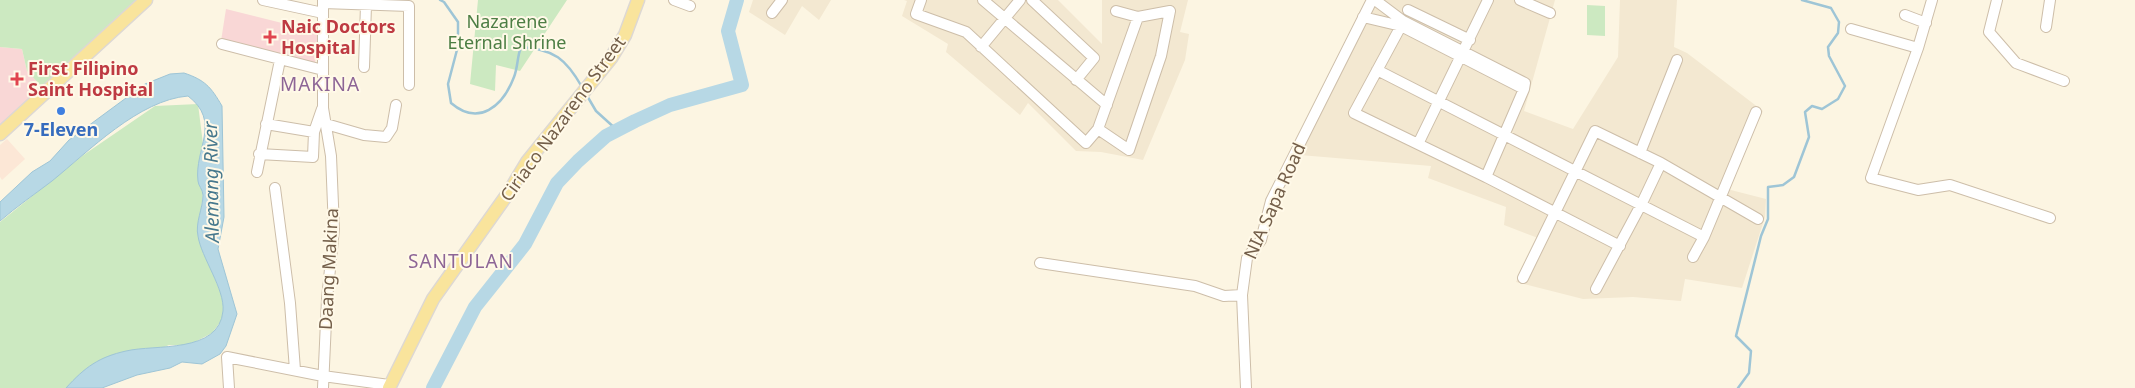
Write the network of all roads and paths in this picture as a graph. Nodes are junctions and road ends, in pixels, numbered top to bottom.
1 (146, 0) edge
2 (263, 0) edge
3 (638, 0) edge
4 (674, 0) edge
5 (782, 0) edge
6 (921, 0) edge
7 (983, 0) edge
8 (1020, 0) edge
9 (1032, 0) edge
10 (1373, 0) edge
11 (1488, 0) edge
12 (1520, 0) edge
13 (1932, 0) edge
14 (1997, 0) edge
15 (2050, 0) edge
16 (323, 5) edge
17 (366, 5) junction
18 (690, 6) dead end
19 (1408, 10) dead end
20 (1116, 11) dead end
21 (772, 13) dead end
22 (1550, 13) dead end
23 (1905, 15) dead end
24 (1363, 17) junction
25 (1006, 18) junction
26 (1138, 18) junction
27 (1926, 23) junction
28 (1402, 24) junction
29 (2046, 27) dead end
30 (1851, 29) dead end
31 (1470, 40) junction
32 (222, 44) dead end
33 (981, 47) junction
34 (1918, 48) junction
35 (1463, 55) junction
36 (280, 60) junction
37 (1677, 60) dead end
38 (364, 67) dead end
39 (323, 70) junction
40 (1377, 70) junction
41 (1076, 80) junction
42 (2064, 81) dead end
43 (408, 85) dead end
44 (1439, 102) junction
45 (396, 105) dead end
46 (1107, 105) junction
47 (323, 108) junction
48 (1756, 112) dead end
49 (266, 124) junction
50 (326, 124) junction
51 (1098, 129) junction
52 (314, 132) junction
53 (0, 134) edge
54 (1505, 134) junction
55 (1418, 144) junction
56 (1640, 153) junction
57 (259, 154) junction
58 (1661, 163) junction
59 (1575, 169) junction
60 (257, 172) dead end
61 (1486, 177) junction
62 (275, 188) dead end
63 (1719, 199) junction
64 (1642, 204) junction
65 (1554, 211) junction
66 (2050, 218) dead end
67 (1758, 219) dead end
68 (1704, 237) junction
69 (1620, 246) junction
70 (1693, 258) dead end
71 (1040, 263) dead end
72 (1523, 278) dead end
73 (1596, 290) dead end
74 (1242, 296) junction
75 (295, 370) junction
76 (323, 376) junction
77 (389, 386) edge
78 (229, 388) edge
79 (323, 388) edge
80 (1246, 388) edge

1 - 53 main road
2 - 16 street
3 - 77 main road, Ciriaco Nazareno Street
4 - 18 street
5 - 21 street
6 - 33 street
7 - 25 street
8 - 25 street
9 - 41 street
10 - 24 street, NIA Sapa Road
10 - 28 street
11 - 31 street
12 - 22 street
13 - 27 street
14 - 42 street
15 - 29 street
16 - 17 street
16 - 39 street, Daang Makina
17 - 38 street
17 - 43 street
19 - 31 street
20 - 26 street
23 - 27 street
24 - 28 street
24 - 74 street, NIA Sapa Road
25 - 33 street
25 - 41 street
26 - 46 street
26 - 51 street
27 - 34 street
28 - 35 street
28 - 40 street
30 - 34 street
31 - 35 street
32 - 36 street
33 - 51 street
34 - 66 street
35 - 44 street
35 - 54 street
36 - 39 street
36 - 49 street
37 - 56 street
39 - 47 street, Daang Makina
40 - 44 street
40 - 55 street
41 - 46 street
44 - 54 street
44 - 55 street
45 - 50 street
46 - 51 street
47 - 50 street, Daang Makina
47 - 52 street
48 - 63 street
49 - 52 street
49 - 57 street
50 - 76 street, Daang Makina
52 - 57 street
54 - 59 street
54 - 61 street
55 - 61 street
56 - 58 street
56 - 59 street
57 - 60 street
58 - 63 street
58 - 64 street
59 - 64 street
59 - 65 street
61 - 65 street
62 - 75 street
63 - 67 street
63 - 68 street
64 - 68 street
64 - 69 street
65 - 69 street
65 - 72 street
68 - 70 street
69 - 73 street
71 - 74 street
74 - 80 street, NIA Sapa Road
75 - 76 street
75 - 78 street
76 - 77 street
76 - 79 street, Daang Makina

